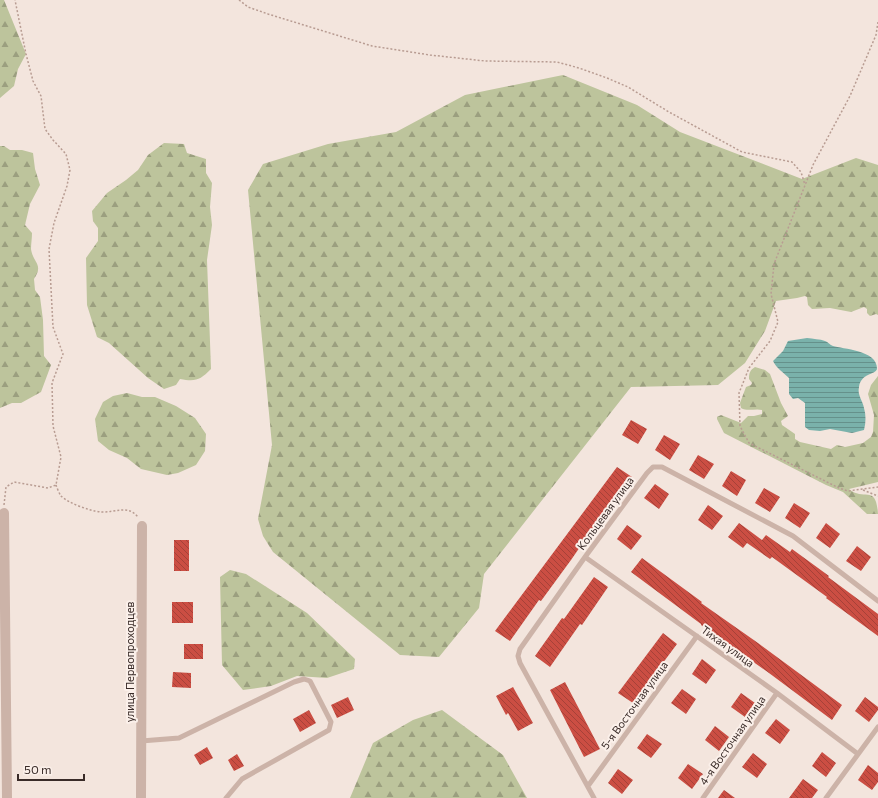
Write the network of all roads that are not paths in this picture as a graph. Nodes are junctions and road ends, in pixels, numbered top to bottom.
1 (4, 513) road end
2 (142, 526) road end
3 (585, 557) junction
4 (878, 601) edge
5 (697, 636) junction
6 (777, 693) junction
7 (878, 727) edge
8 (141, 741) junction
9 (858, 754) junction
10 (588, 786) junction
11 (7, 798) edge
12 (141, 798) edge
13 (226, 798) edge
14 (594, 798) edge
15 (703, 798) edge
16 (826, 798) edge

1 - 11 street
2 - 8 street, улица Первопроходцев
3 - 4 lane, Кольцевая улица
3 - 5 lane, Тихая улица
3 - 10 lane, Кольцевая улица
5 - 6 lane, Тихая улица
5 - 10 lane, 5-я Восточная улица
6 - 9 lane, Тихая улица
6 - 15 lane, 4-я Восточная улица
7 - 9 lane
8 - 12 street, улица Первопроходцев
8 - 13 lane
9 - 16 lane
10 - 14 lane, Кольцевая улица

